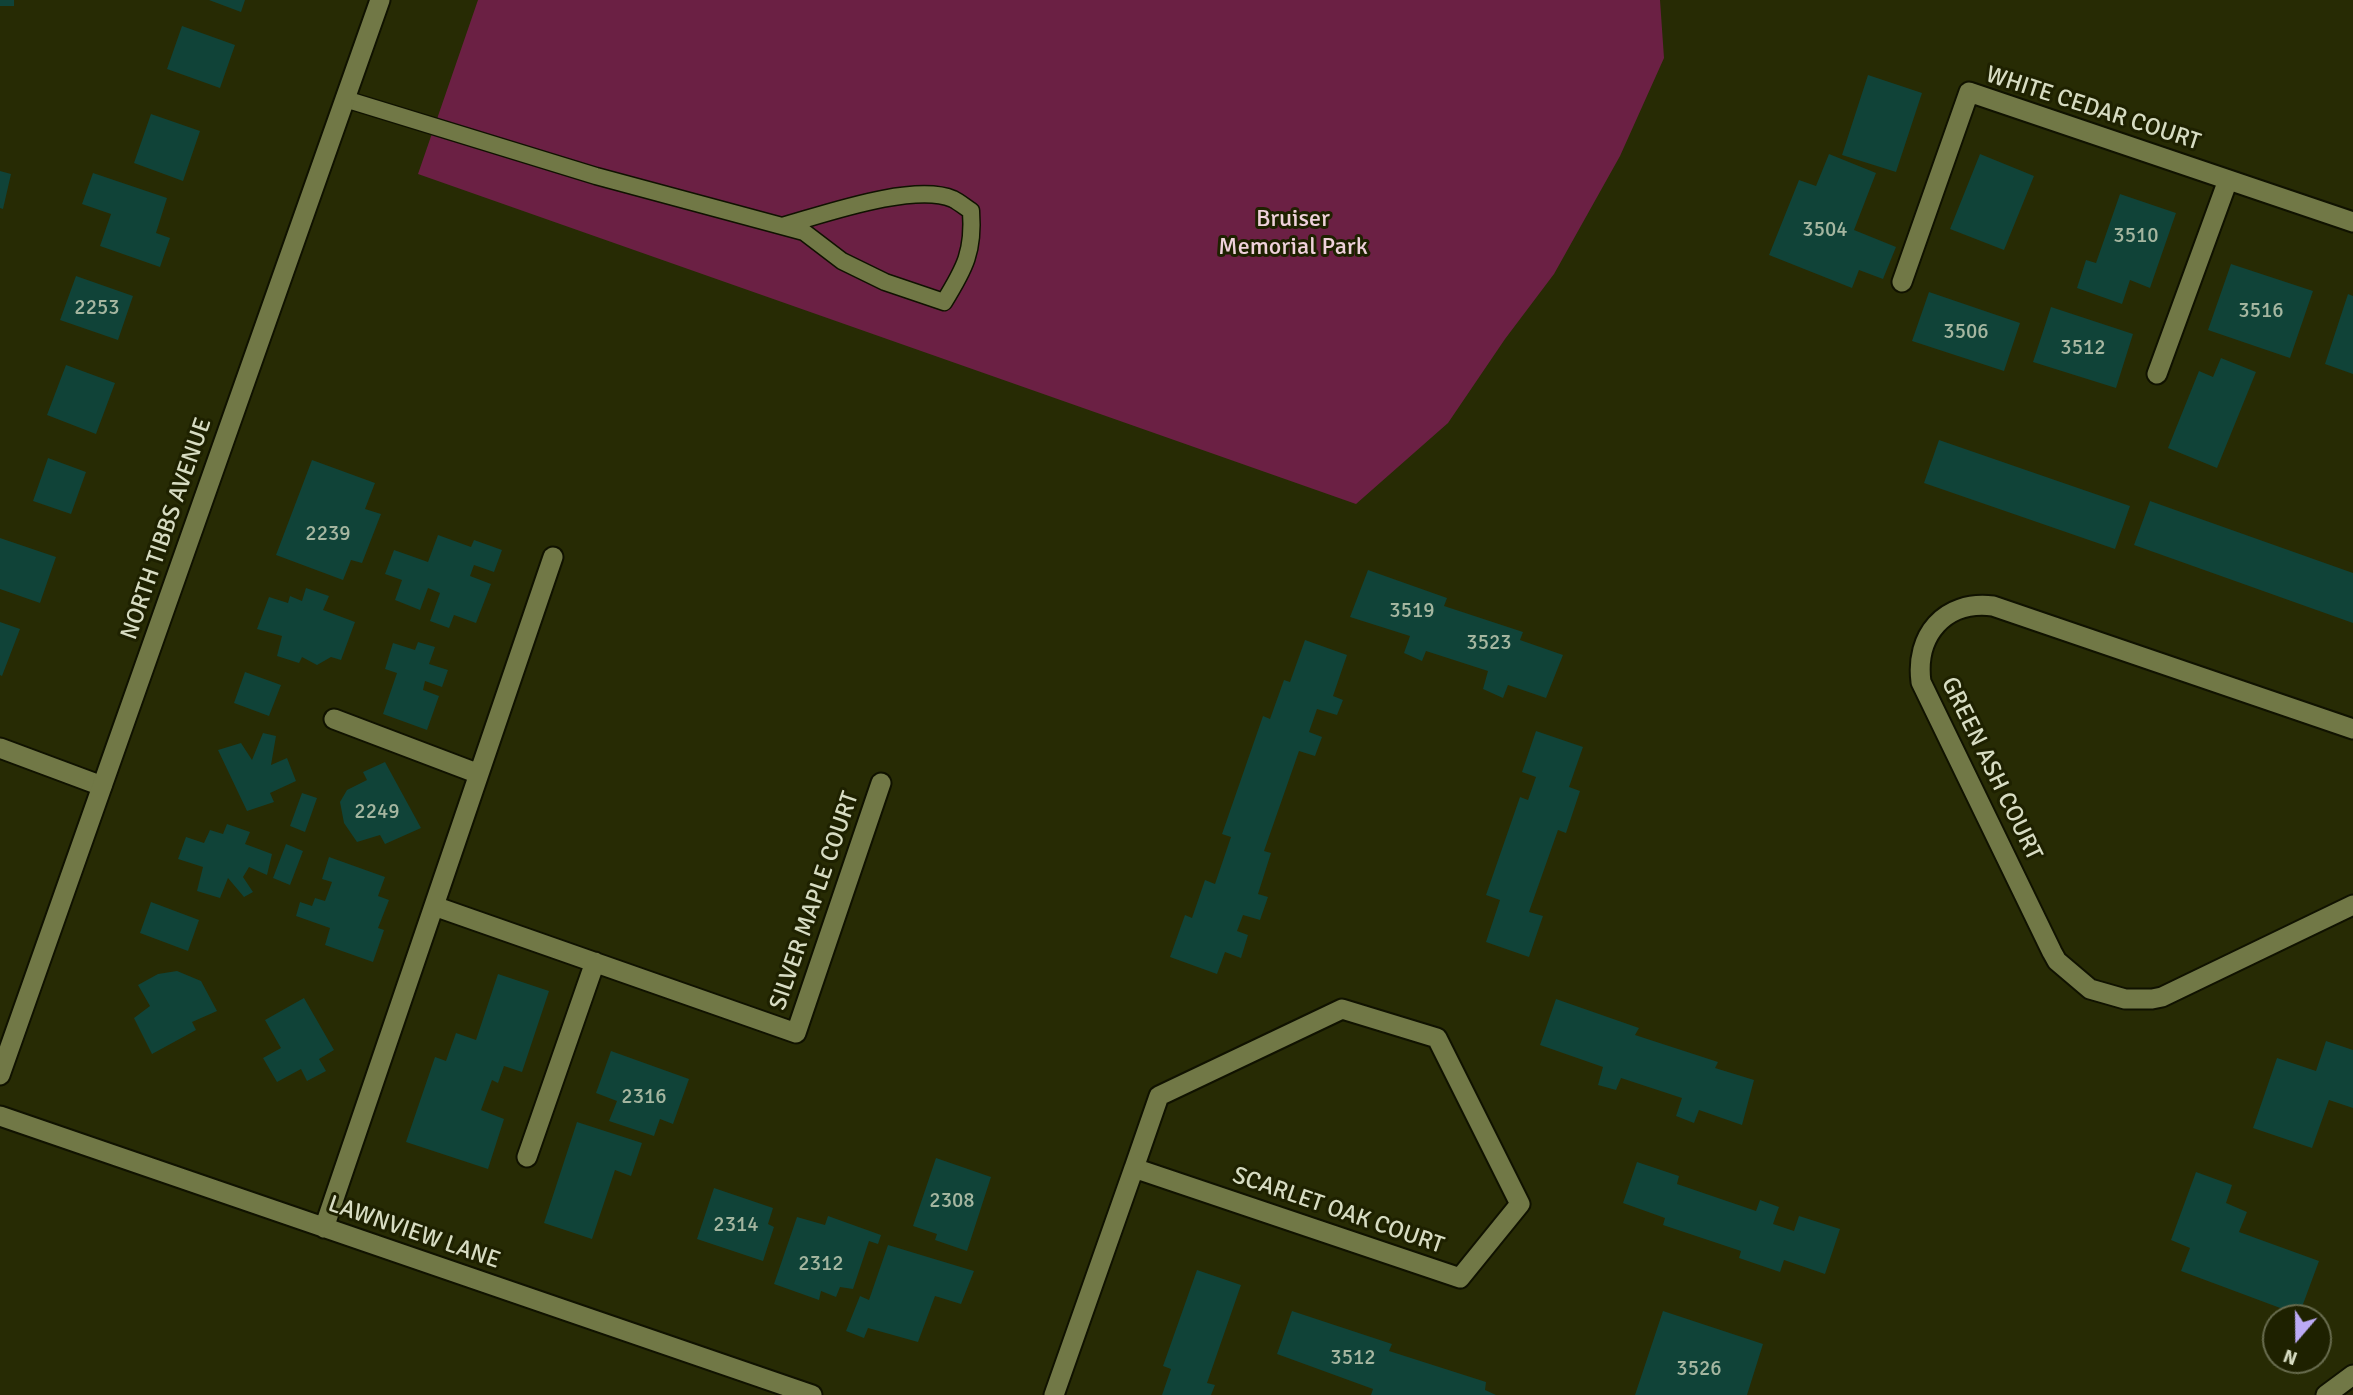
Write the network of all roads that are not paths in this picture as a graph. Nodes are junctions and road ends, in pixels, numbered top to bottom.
1 (380, 0) edge
2 (345, 99) junction
3 (2228, 180) junction
4 (2353, 222) edge
5 (782, 226) junction
6 (1902, 282) dead end
7 (2157, 374) dead end
8 (553, 557) dead end
9 (334, 719) dead end
10 (2353, 729) edge
11 (0, 748) edge
12 (478, 774) junction
13 (881, 783) dead end
14 (102, 786) junction
15 (2353, 905) edge
16 (434, 906) junction
17 (596, 962) junction
18 (0, 1075) edge
19 (0, 1116) edge
20 (527, 1157) dead end
21 (1134, 1168) junction
22 (324, 1228) junction
23 (2353, 1375) edge
24 (812, 1395) edge
25 (1054, 1395) edge
26 (2326, 1395) edge

1 - 2 street, NORTH TIBBS AVENUE
2 - 5 lane
2 - 14 street, NORTH TIBBS AVENUE
3 - 4 street, WHITE CEDAR COURT
3 - 6 street, WHITE CEDAR COURT
3 - 7 street
5 - 5 lane
8 - 12 street
9 - 12 street
10 - 15 street, GREEN ASH COURT
11 - 14 street
12 - 16 street
13 - 17 street, SILVER MAPLE COURT
14 - 18 street, NORTH TIBBS AVENUE
16 - 17 street, SILVER MAPLE COURT
16 - 22 street
17 - 20 street
19 - 22 street, LAWNVIEW LANE
21 - 21 street, SCARLET OAK COURT
21 - 25 street, SCARLET OAK COURT
22 - 24 street, LAWNVIEW LANE
23 - 26 street

